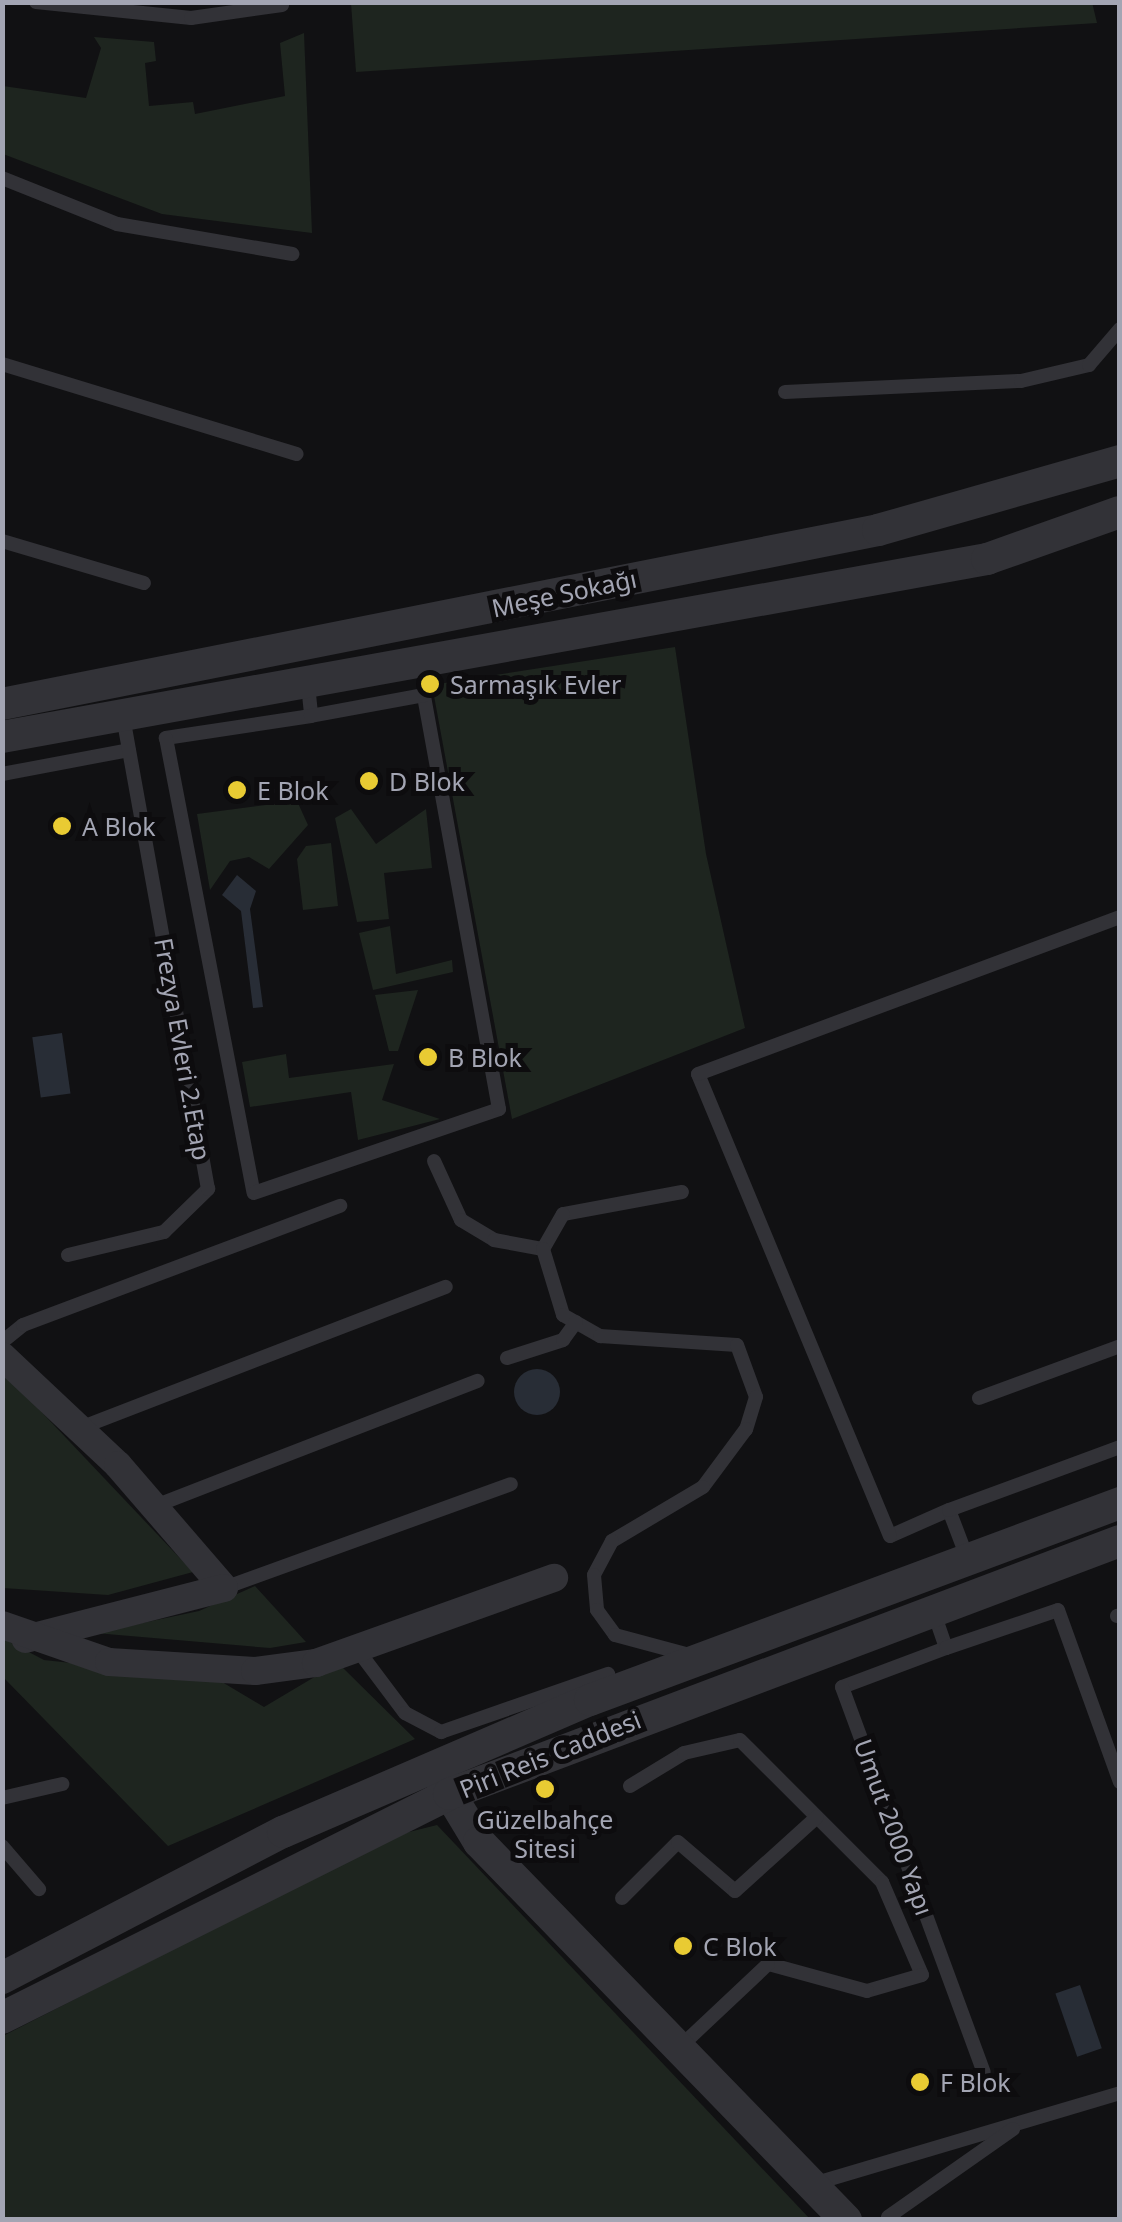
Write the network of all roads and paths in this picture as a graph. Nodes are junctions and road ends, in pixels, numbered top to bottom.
1 (36, 2) edge
2 (282, 5) edge
3 (2, 178) edge
4 (292, 254) dead end
5 (1120, 328) edge
6 (2, 364) edge
7 (785, 392) dead end
8 (297, 454) dead end
9 (1120, 461) edge
10 (1120, 512) edge
11 (2, 541) edge
12 (144, 583) dead end
13 (310, 701) junction
14 (2, 704) edge
15 (122, 717) junction
16 (2, 737) edge
17 (129, 750) junction
18 (2, 774) edge
19 (1120, 917) edge
20 (434, 1160) dead end
21 (682, 1192) dead end
22 (340, 1206) dead end
23 (543, 1249) junction
24 (68, 1255) dead end
25 (446, 1287) dead end
26 (576, 1322) junction
27 (2, 1342) edge
28 (1120, 1346) edge
29 (2, 1356) edge
30 (507, 1358) dead end
31 (478, 1380) dead end
32 (979, 1398) dead end
33 (80, 1428) junction
34 (1120, 1447) edge
35 (512, 1484) dead end
36 (1120, 1502) edge
37 (155, 1506) junction
38 (949, 1510) junction
39 (1120, 1541) edge
40 (968, 1560) junction
41 (554, 1578) dead end
42 (224, 1588) junction
43 (934, 1612) junction
44 (14, 1632) edge
45 (946, 1648) junction
46 (357, 1649) junction
47 (702, 1658) junction
48 (608, 1674) dead end
49 (442, 1781) junction
50 (1120, 1782) edge
51 (62, 1784) dead end
52 (630, 1786) dead end
53 (2, 1798) edge
54 (817, 1817) junction
55 (2, 1846) edge
56 (39, 1888) dead end
57 (622, 1898) dead end
58 (2, 1978) edge
59 (2, 2018) edge
60 (680, 2046) junction
61 (984, 2072) dead end
62 (1120, 2093) edge
63 (1026, 2120) junction
64 (812, 2184) junction
65 (888, 2217) dead end
66 (846, 2220) edge

1 - 2 lane
3 - 4 lane
5 - 7 lane
6 - 8 lane
9 - 14 street, Meşe Sokağı
10 - 13 street, Meşe Sokağı
11 - 12 lane
13 - 13 lane
13 - 15 street, Meşe Sokağı
15 - 16 street, Meşe Sokağı
15 - 17 lane, Frezya Evleri 2.Etap
17 - 18 lane
17 - 24 lane, Frezya Evleri 2.Etap
19 - 38 lane
20 - 23 lane
21 - 23 lane
22 - 27 lane
23 - 26 lane
25 - 33 lane
26 - 30 lane
26 - 47 lane
28 - 32 lane
29 - 33 street
31 - 37 lane
33 - 37 street
34 - 38 lane
35 - 42 lane
36 - 40 street, Piri Reis Caddesi
37 - 42 street
38 - 40 lane
39 - 43 street, Piri Reis Caddesi
40 - 47 street, Piri Reis Caddesi
41 - 46 street
42 - 44 street
43 - 45 lane
43 - 49 street, Piri Reis Caddesi
44 - 46 street
45 - 50 lane, Umut 2000 Yapı
45 - 61 lane, Umut 2000 Yapı
46 - 48 lane
47 - 49 street, Piri Reis Caddesi
49 - 58 street, Piri Reis Caddesi
49 - 59 street, Piri Reis Caddesi
49 - 60 street
51 - 53 lane
52 - 54 lane
54 - 57 lane
54 - 60 lane
55 - 56 lane
60 - 64 street
62 - 63 lane
63 - 64 lane
63 - 65 lane
64 - 66 street

